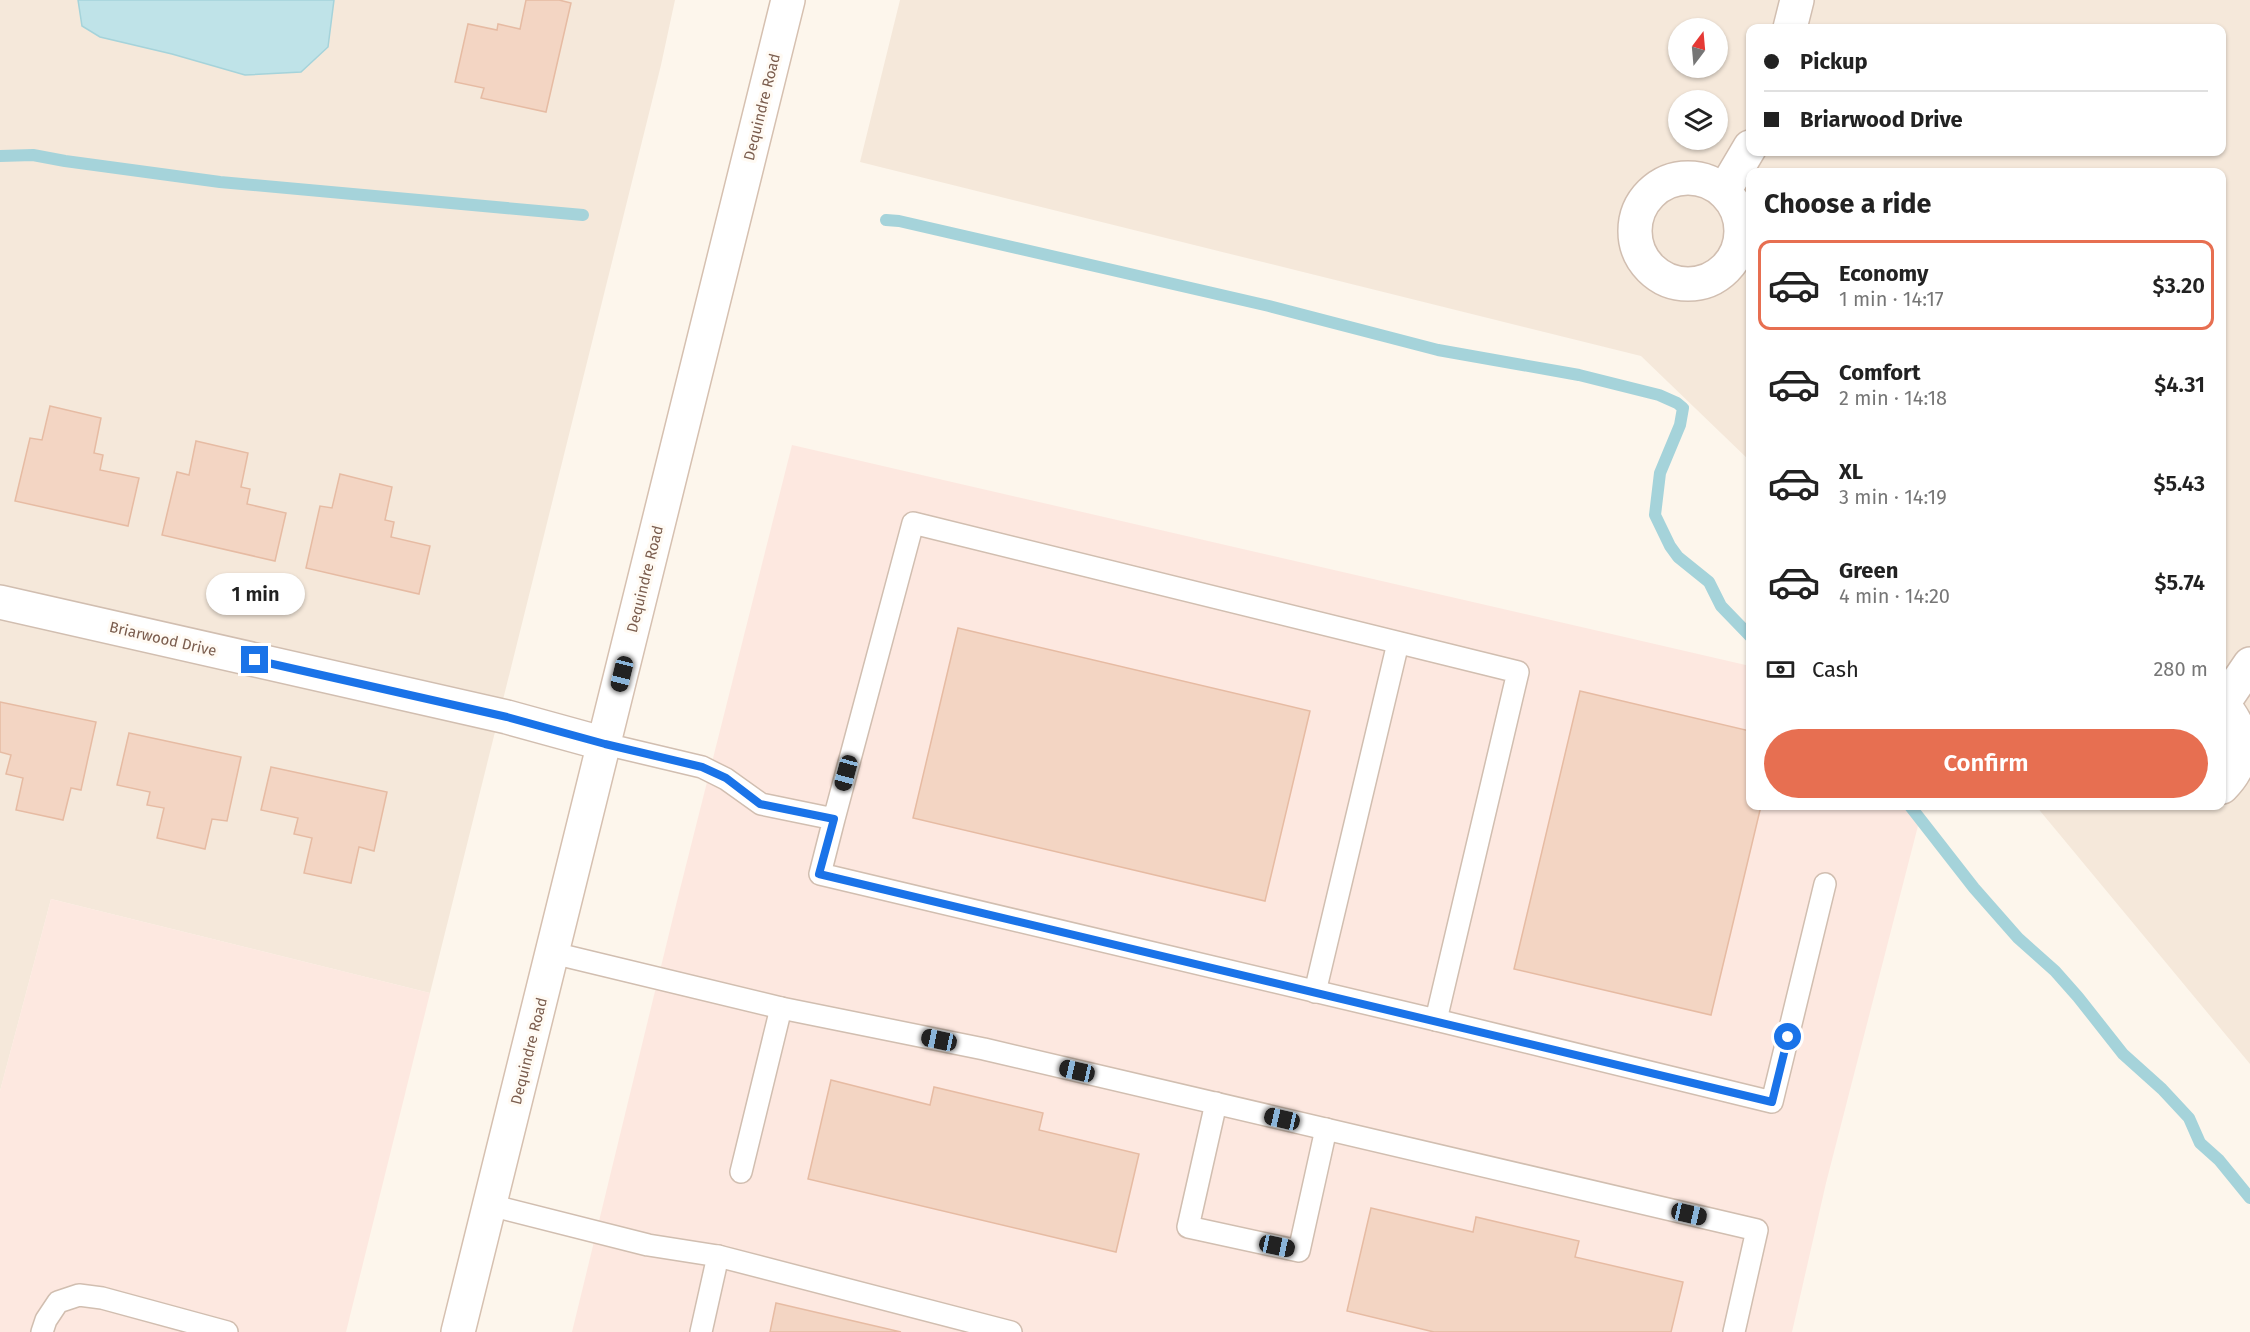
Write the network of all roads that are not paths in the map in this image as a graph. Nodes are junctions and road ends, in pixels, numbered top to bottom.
1 (788, 0) edge
2 (1797, 0) edge
3 (1791, 24) edge
4 (1746, 154) edge
5 (1724, 191) dead end
6 (0, 602) edge
7 (1398, 643) junction
8 (2250, 664) edge
9 (2226, 699) edge
10 (2226, 709) edge
11 (605, 744) junction
12 (2226, 783) edge
13 (834, 819) junction
14 (1825, 884) dead end
15 (553, 953) junction
16 (1315, 992) junction
17 (781, 1008) junction
18 (1436, 1020) junction
19 (1216, 1103) junction
20 (1326, 1129) junction
21 (741, 1172) dead end
22 (490, 1205) junction
23 (718, 1256) junction
24 (42, 1332) edge
25 (227, 1332) edge
26 (458, 1332) edge
27 (700, 1332) edge
28 (1011, 1332) edge
29 (1734, 1332) edge

1 - 11 main road, Dequindre Road
2 - 3 main road
4 - 5 main road
6 - 11 main road, Briarwood Drive
7 - 13 lane
7 - 16 lane
7 - 18 lane
8 - 9 main road
10 - 12 main road
11 - 13 lane
11 - 15 main road, Dequindre Road
13 - 16 lane
14 - 18 lane
15 - 17 lane
15 - 22 main road, Dequindre Road
16 - 18 lane
17 - 19 lane
17 - 21 lane
19 - 20 lane
19 - 20 lane
20 - 29 lane
22 - 23 lane
22 - 26 main road, Dequindre Road
23 - 27 lane
23 - 28 lane
24 - 25 lane

